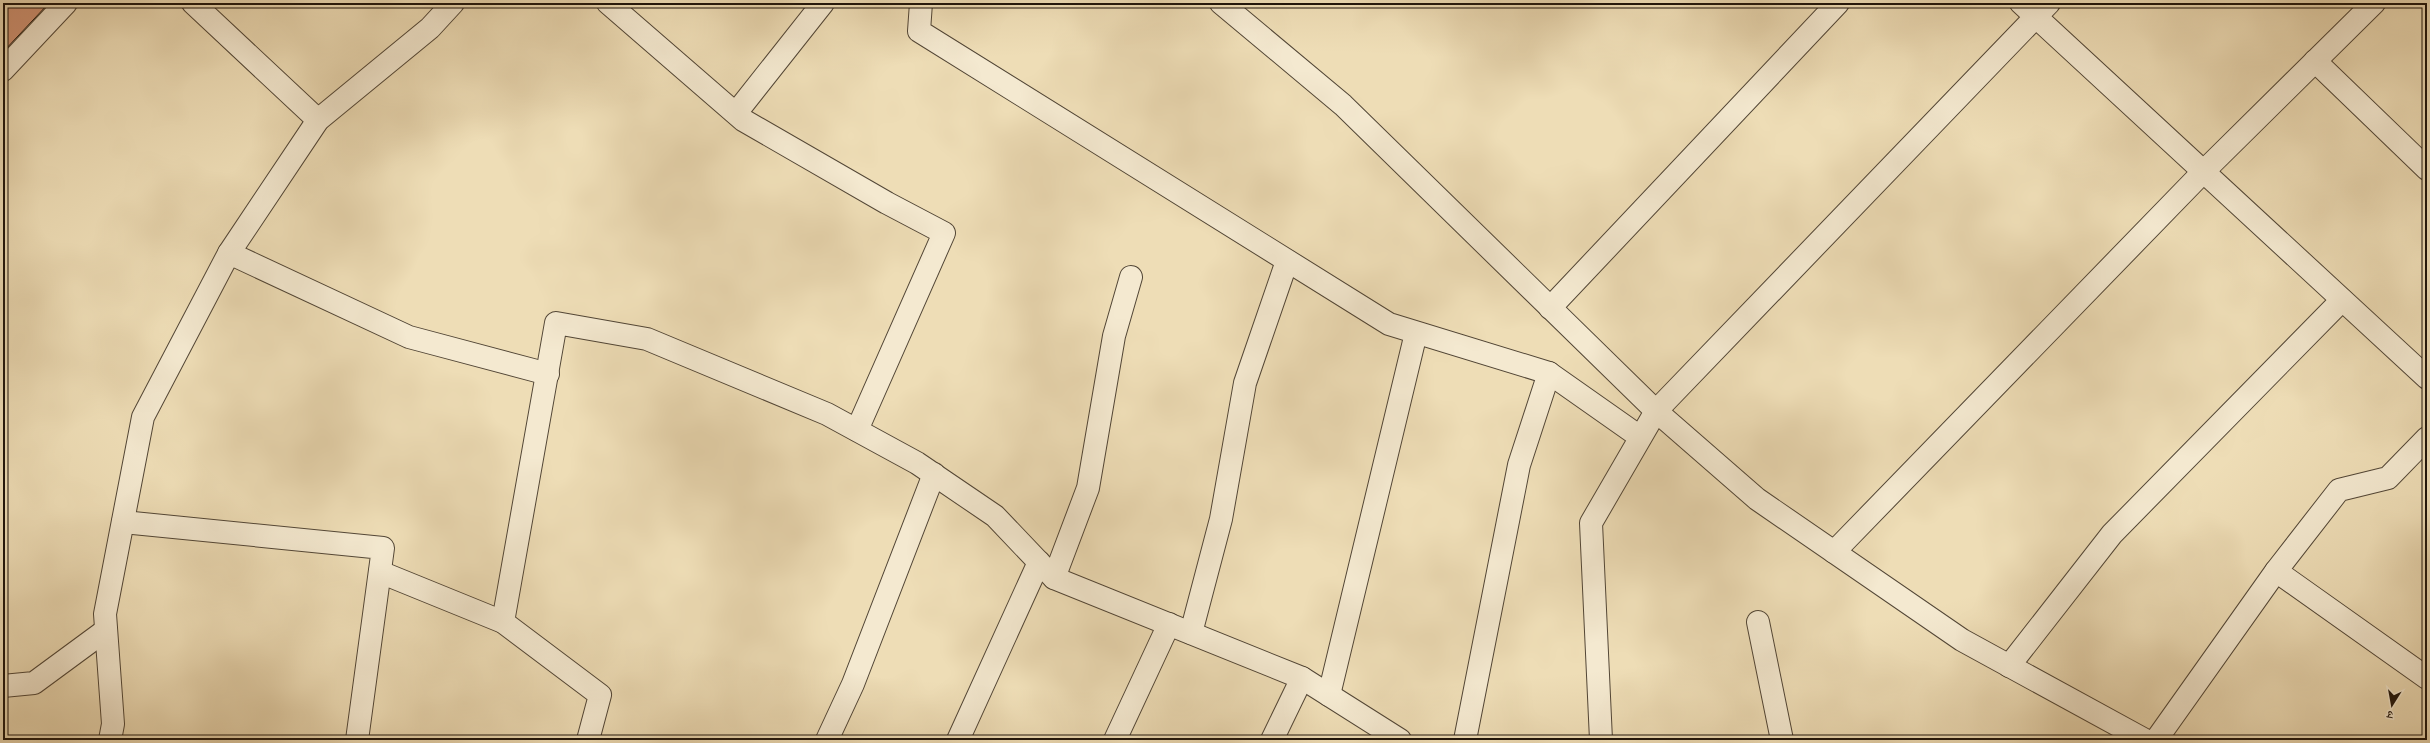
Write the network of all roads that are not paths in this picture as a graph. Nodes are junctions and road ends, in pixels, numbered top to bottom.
1 (66, 3) edge
2 (193, 3) edge
3 (453, 3) edge
4 (608, 3) edge
5 (823, 3) edge
6 (921, 3) edge
7 (1221, 3) edge
8 (1838, 3) edge
9 (2374, 3) edge
10 (2035, 8) edge
11 (2315, 61) junction
12 (3, 70) edge
13 (736, 113) junction
14 (318, 120) junction
15 (2427, 169) edge
16 (2204, 171) junction
17 (229, 253) junction
18 (1287, 261) junction
19 (1131, 277) dead end
20 (2342, 300) junction
21 (1550, 308) junction
22 (1416, 333) junction
23 (1549, 373) junction
24 (548, 374) junction
25 (2427, 378) edge
26 (1656, 411) junction
27 (856, 430) junction
28 (1640, 437) junction
29 (2427, 438) edge
30 (934, 474) junction
31 (123, 522) junction
32 (1834, 552) junction
33 (1046, 570) junction
34 (2276, 571) junction
35 (380, 572) junction
36 (503, 622) junction
37 (1758, 622) dead end
38 (1169, 624) junction
39 (106, 630) junction
40 (1190, 633) junction
41 (2009, 666) junction
42 (1302, 678) junction
43 (2427, 678) edge
44 (3, 686) edge
45 (1329, 695) junction
46 (110, 740) edge
47 (357, 740) edge
48 (588, 740) edge
49 (827, 740) edge
50 (958, 740) edge
51 (1115, 740) edge
52 (1272, 740) edge
53 (1400, 740) edge
54 (1465, 740) edge
55 (1601, 740) edge
56 (1782, 740) edge
57 (2145, 740) edge
58 (2156, 740) edge

1 - 12 street
2 - 14 street
3 - 14 street
4 - 13 street
5 - 13 street
6 - 18 street
7 - 21 street
8 - 21 street
9 - 11 street
10 - 16 street
10 - 26 street
11 - 15 street
11 - 16 street
13 - 27 street
14 - 17 street
16 - 20 street
16 - 32 street
17 - 24 street
17 - 31 street
18 - 22 street
18 - 40 street
19 - 33 street
20 - 25 street
20 - 41 street
21 - 26 street
22 - 23 street
22 - 45 street
23 - 28 street
23 - 54 street
24 - 27 street
24 - 36 street
26 - 28 street
26 - 32 street
27 - 30 street
28 - 55 street
29 - 34 street
30 - 33 street
30 - 49 street
31 - 35 street
31 - 39 street
32 - 41 street
33 - 38 street
33 - 50 street
34 - 43 street
34 - 58 street
35 - 36 street
35 - 47 street
36 - 48 street
37 - 56 street
38 - 40 street
38 - 51 street
39 - 44 street
39 - 46 street
40 - 42 street
41 - 57 street
42 - 45 street
42 - 52 street
45 - 53 street

